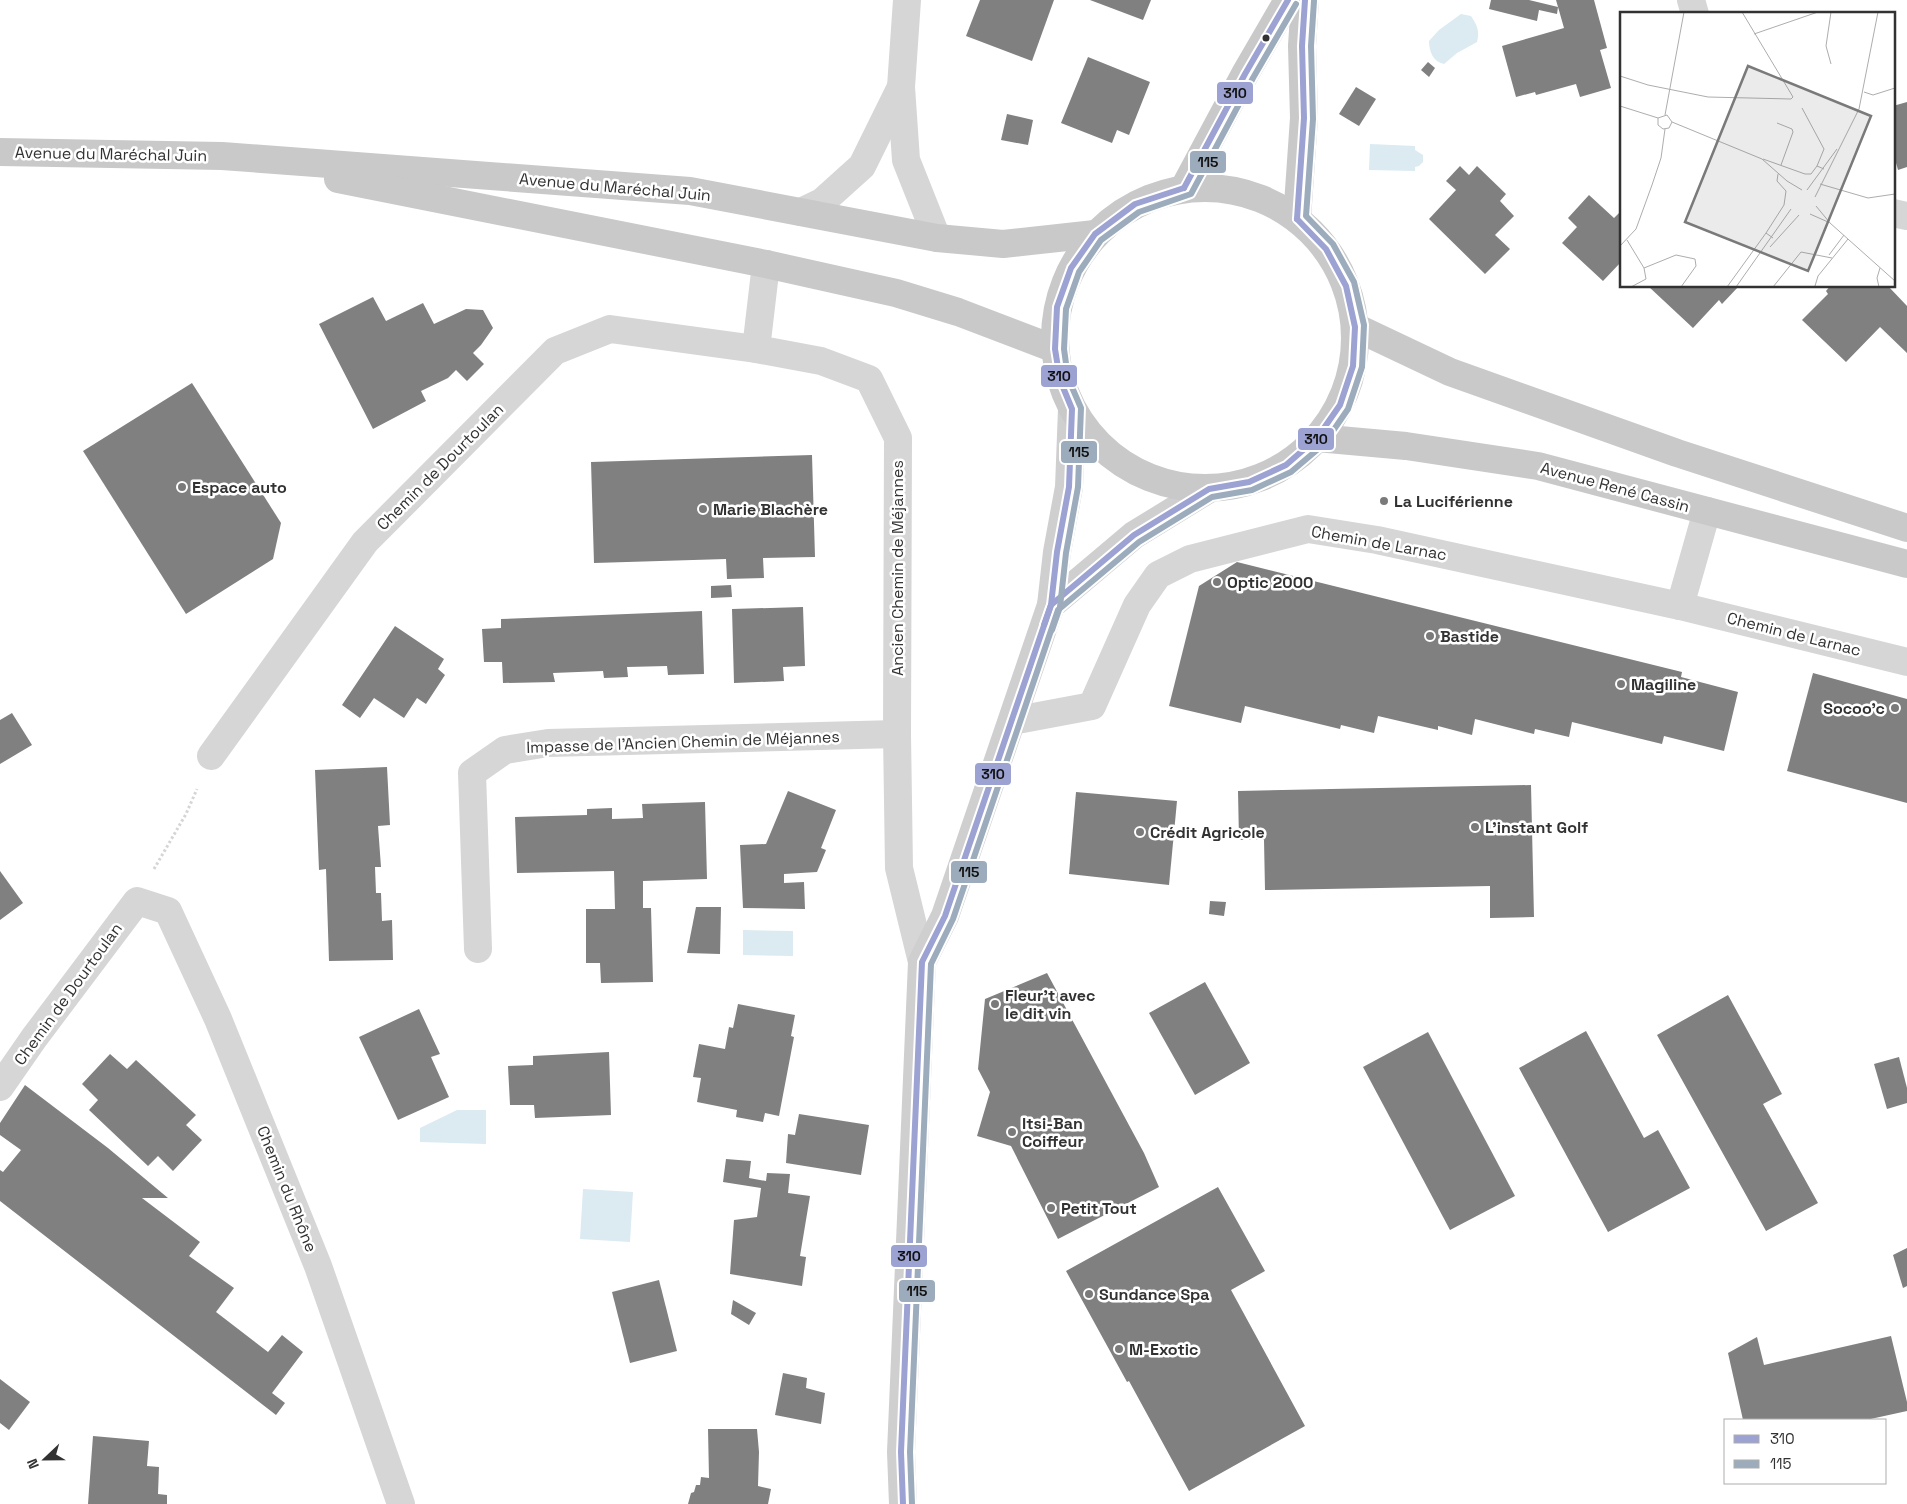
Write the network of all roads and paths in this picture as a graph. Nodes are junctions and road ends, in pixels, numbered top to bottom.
1 (907, 0) edge
2 (1288, 0) edge
3 (1305, 0) edge
4 (901, 87) junction
5 (0, 152) edge
6 (222, 156) junction
7 (1184, 188) junction
8 (801, 212) junction
9 (1894, 213) edge
10 (1907, 216) edge
11 (1297, 219) junction
12 (1095, 234) junction
13 (936, 238) junction
14 (766, 264) junction
15 (1355, 327) junction
16 (756, 349) junction
17 (1054, 349) junction
18 (1072, 409) junction
19 (1318, 438) junction
20 (1208, 489) junction
21 (1707, 511) junction
22 (1907, 528) edge
23 (1907, 564) edge
24 (1051, 605) junction
25 (1680, 606) junction
26 (1907, 662) edge
27 (1012, 721) junction
28 (897, 734) junction
29 (211, 756) joint
30 (137, 900) junction
31 (478, 949) dead end
32 (922, 962) junction
33 (0, 1087) edge
34 (401, 1504) edge
35 (903, 1504) edge

1 - 4 street
2 - 7 main road
3 - 11 main road
4 - 8 street
4 - 13 street
5 - 6 main road, Avenue du Maréchal Juin
6 - 8 main road, Avenue du Maréchal Juin
6 - 14 main road, Avenue du Maréchal Juin
7 - 11 main road
7 - 12 main road
8 - 13 main road, Avenue du Maréchal Juin
9 - 10 street
11 - 15 main road
12 - 13 main road, Avenue du Maréchal Juin
12 - 17 main road
14 - 16 street
14 - 17 main road, Avenue du Maréchal Juin
15 - 19 main road
15 - 22 main road
16 - 28 street, Ancien Chemin de Méjannes
16 - 29 street, Chemin de Dourtoulan
17 - 18 main road
18 - 20 main road
18 - 24 main road
19 - 20 main road
19 - 21 main road, Avenue René Cassin
20 - 24 main road
21 - 23 main road, Avenue René Cassin
21 - 25 street
24 - 27 main road
25 - 26 street, Chemin de Larnac
25 - 27 street, Chemin de Larnac
27 - 32 main road
28 - 31 street, Impasse de l'Ancien Chemin de Méjannes
28 - 32 street, Ancien Chemin de Méjannes
29 - 30 path
30 - 33 street, Chemin de Dourtoulan
30 - 34 street, Chemin du Rhône
32 - 35 main road

